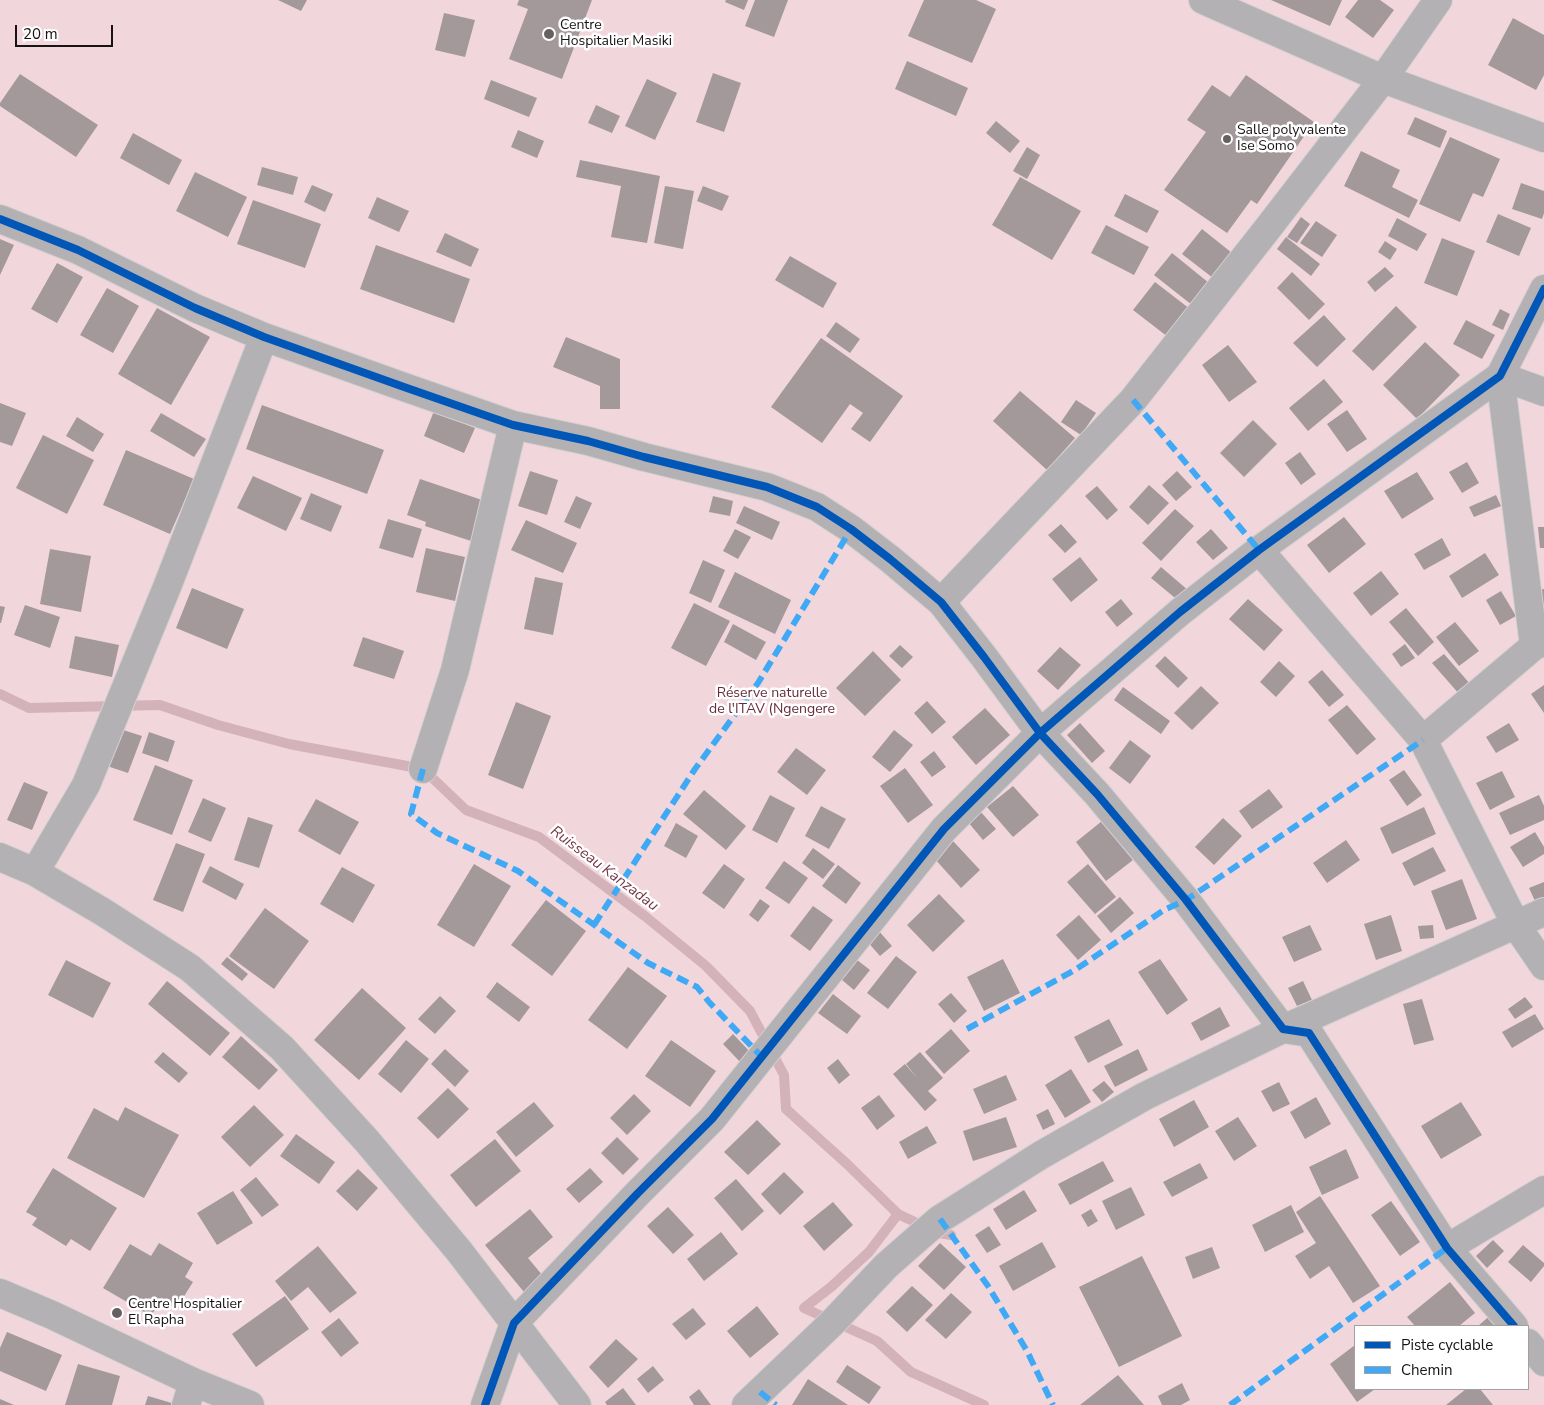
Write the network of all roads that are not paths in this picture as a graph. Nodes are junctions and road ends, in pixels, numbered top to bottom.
1 (1203, 0) edge
2 (1438, 0) edge
3 (1383, 78) junction
4 (1544, 138) edge
5 (0, 219) edge
6 (1544, 289) edge
7 (264, 337) junction
8 (1500, 376) junction
9 (1544, 392) edge
10 (512, 425) junction
11 (1259, 550) junction
12 (941, 602) junction
13 (1539, 644) edge
14 (1040, 733) junction
15 (1423, 740) junction
16 (423, 769) dead end
17 (0, 856) edge
18 (35, 872) junction
19 (1544, 912) edge
20 (1516, 925) junction
21 (1544, 966) edge
22 (1282, 1029) junction
23 (1544, 1190) edge
24 (1447, 1248) junction
25 (0, 1293) edge
26 (514, 1323) junction
27 (1513, 1325) edge
28 (1529, 1344) edge
29 (1544, 1362) edge
30 (189, 1393) edge
31 (250, 1405) edge
32 (484, 1405) edge
33 (577, 1405) edge
34 (746, 1405) edge

1 - 3 street
2 - 3 street
3 - 4 street
3 - 12 street
5 - 7 street
6 - 8 street
7 - 10 street
7 - 18 street
8 - 9 street
8 - 11 street
8 - 13 street
10 - 12 street
10 - 16 street
11 - 14 street
11 - 15 street
12 - 14 street
13 - 15 street
14 - 22 street
14 - 26 street
15 - 20 street
17 - 18 street
18 - 26 street
19 - 20 street
20 - 21 street
20 - 22 street
22 - 24 street
22 - 34 street
23 - 24 street
24 - 27 street
25 - 30 street
26 - 32 street
26 - 33 street
28 - 29 street
30 - 31 street

